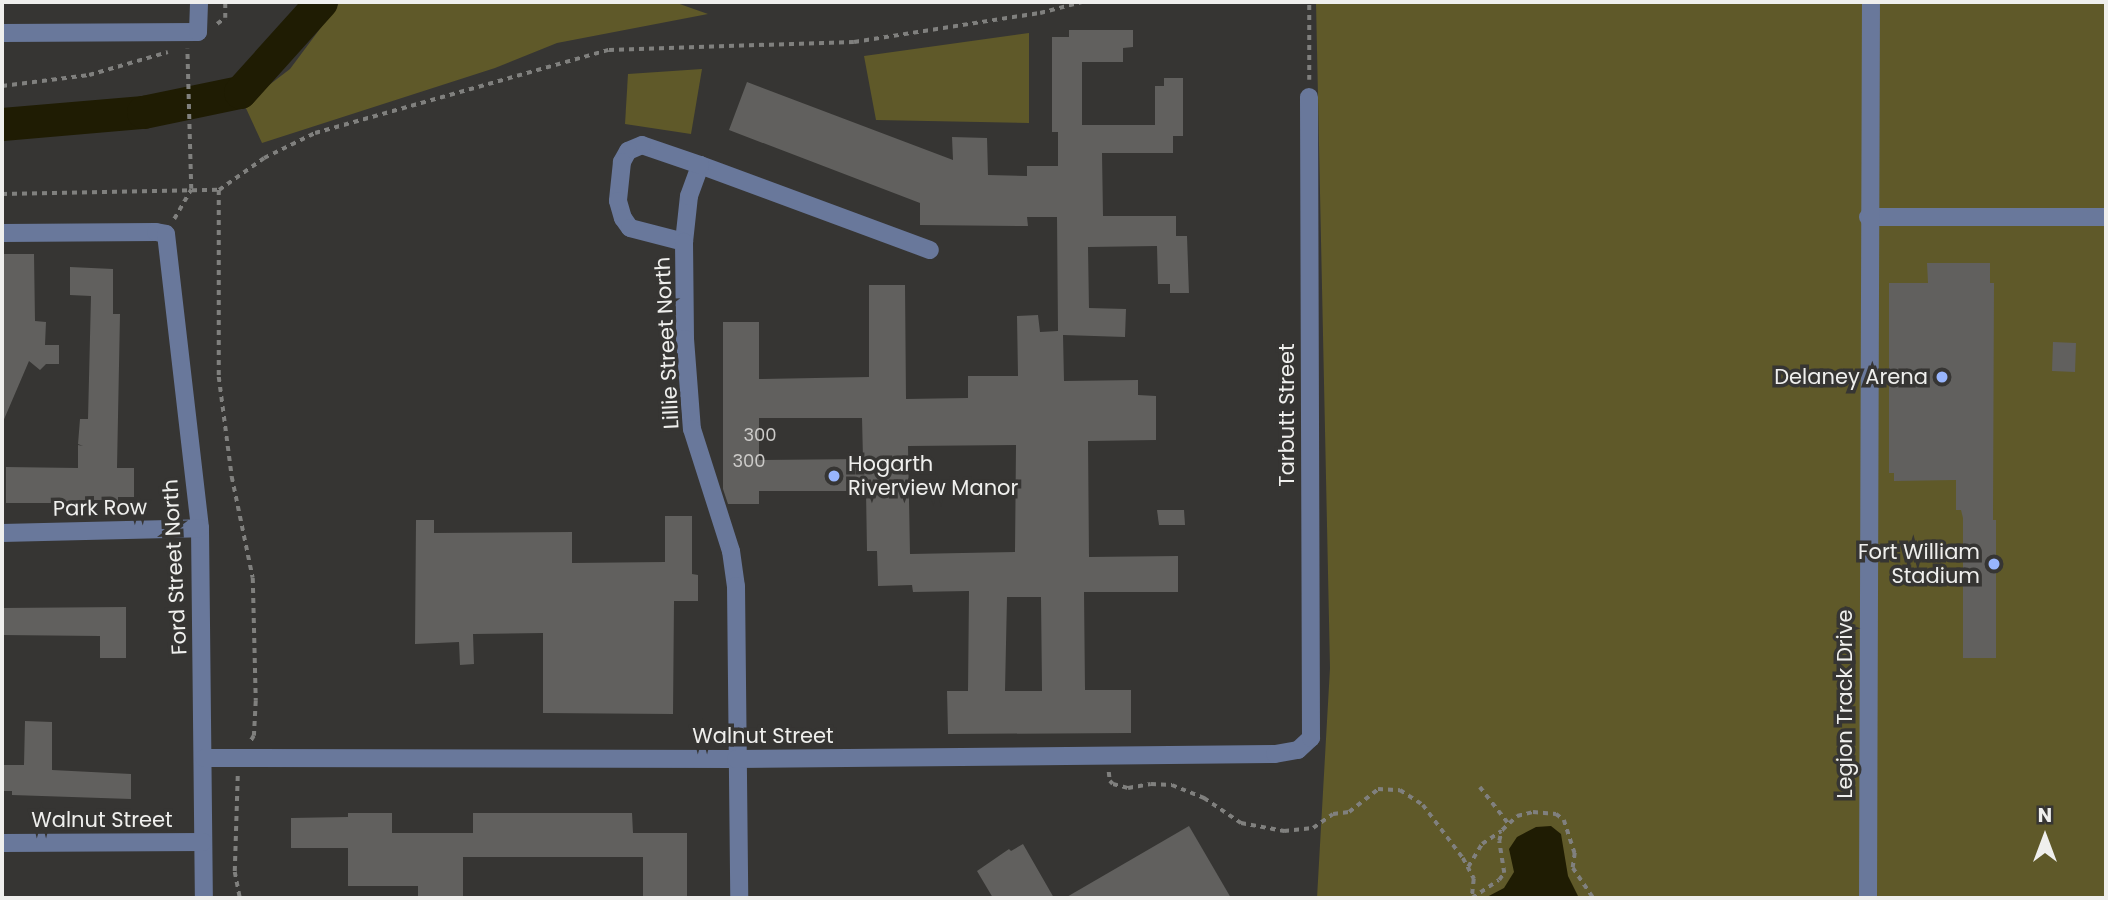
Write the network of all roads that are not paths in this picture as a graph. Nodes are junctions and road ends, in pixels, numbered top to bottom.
1 (199, 2) edge
2 (1871, 2) edge
3 (2, 33) edge
4 (1309, 97) road end
5 (700, 165) junction
6 (1868, 216) junction
7 (2106, 217) edge
8 (2, 233) edge
9 (684, 242) junction
10 (930, 250) dead end
11 (200, 528) junction
12 (2, 533) edge
13 (1311, 733) joint
14 (205, 758) junction
15 (736, 759) junction
16 (204, 842) junction
17 (2, 843) edge
18 (204, 898) edge
19 (739, 898) edge
20 (1868, 898) edge

1 - 3 street
2 - 6 street, Legion Track Drive
4 - 13 street, Tarbutt Street
5 - 9 street, Lillie Street North
5 - 9 street, Lillie Street North
5 - 10 street
6 - 7 street
6 - 20 street, Legion Track Drive
8 - 11 street, Ford Street North
9 - 15 street, Lillie Street North
11 - 12 street, Park Row
11 - 14 street, Ford Street North
13 - 15 street, Walnut Street
14 - 15 street, Walnut Street
14 - 16 street, Ford Street North
15 - 19 street, Lillie Street North
16 - 17 street, Walnut Street
16 - 18 street, Ford Street North

